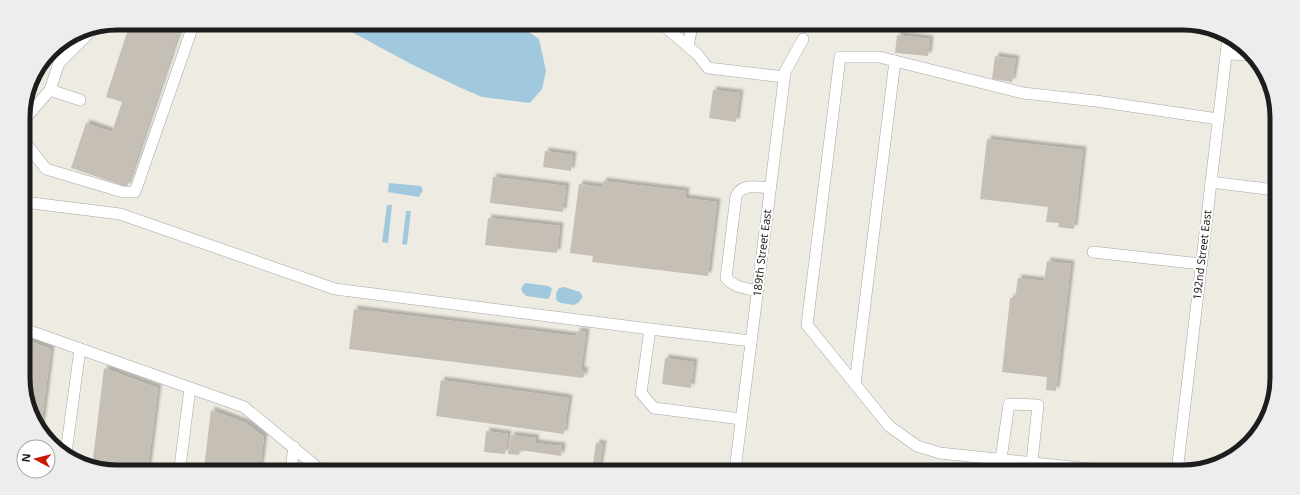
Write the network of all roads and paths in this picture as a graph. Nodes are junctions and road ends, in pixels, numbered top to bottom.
1 (192, 30) edge
2 (668, 30) edge
3 (691, 30) edge
4 (85, 37) edge
5 (803, 40) dead end
6 (1227, 43) edge
7 (688, 46) junction
8 (1226, 54) junction
9 (1243, 55) edge
10 (895, 61) junction
11 (784, 77) junction
12 (50, 90) junction
13 (80, 100) dead end
14 (30, 113) edge
15 (1218, 119) junction
16 (30, 149) edge
17 (1211, 182) junction
18 (770, 188) junction
19 (1270, 189) edge
20 (30, 203) edge
21 (1093, 252) dead end
22 (1201, 264) junction
23 (758, 290) junction
24 (650, 329) junction
25 (30, 332) edge
26 (751, 341) junction
27 (80, 349) junction
28 (855, 384) junction
29 (190, 388) junction
30 (741, 418) junction
31 (294, 447) junction
32 (67, 448) edge
33 (1001, 459) junction
34 (1032, 462) junction
35 (180, 465) edge
36 (291, 465) edge
37 (315, 465) edge
38 (736, 465) edge
39 (1058, 465) edge
40 (1178, 465) edge

1 - 16 street
2 - 7 street
3 - 7 street
4 - 12 street
5 - 11 street, 189th Street East
6 - 8 street, 192nd Street East
7 - 11 street
8 - 9 street
8 - 15 street, 192nd Street East
10 - 15 street
10 - 28 street
10 - 28 street
11 - 18 street, 189th Street East
12 - 13 street
12 - 14 street
15 - 17 street, 192nd Street East
17 - 19 street
17 - 22 street, 192nd Street East
18 - 23 street, 189th Street East
18 - 23 street
20 - 24 street
21 - 22 street
22 - 40 street, 192nd Street East
23 - 26 street, 189th Street East
24 - 26 street
24 - 30 street
25 - 27 street
26 - 30 street, 189th Street East
27 - 29 street
27 - 32 street
28 - 33 street
29 - 31 street
29 - 35 street
30 - 38 street, 189th Street East
31 - 36 street
31 - 37 street
33 - 34 street
33 - 34 street
34 - 39 street

